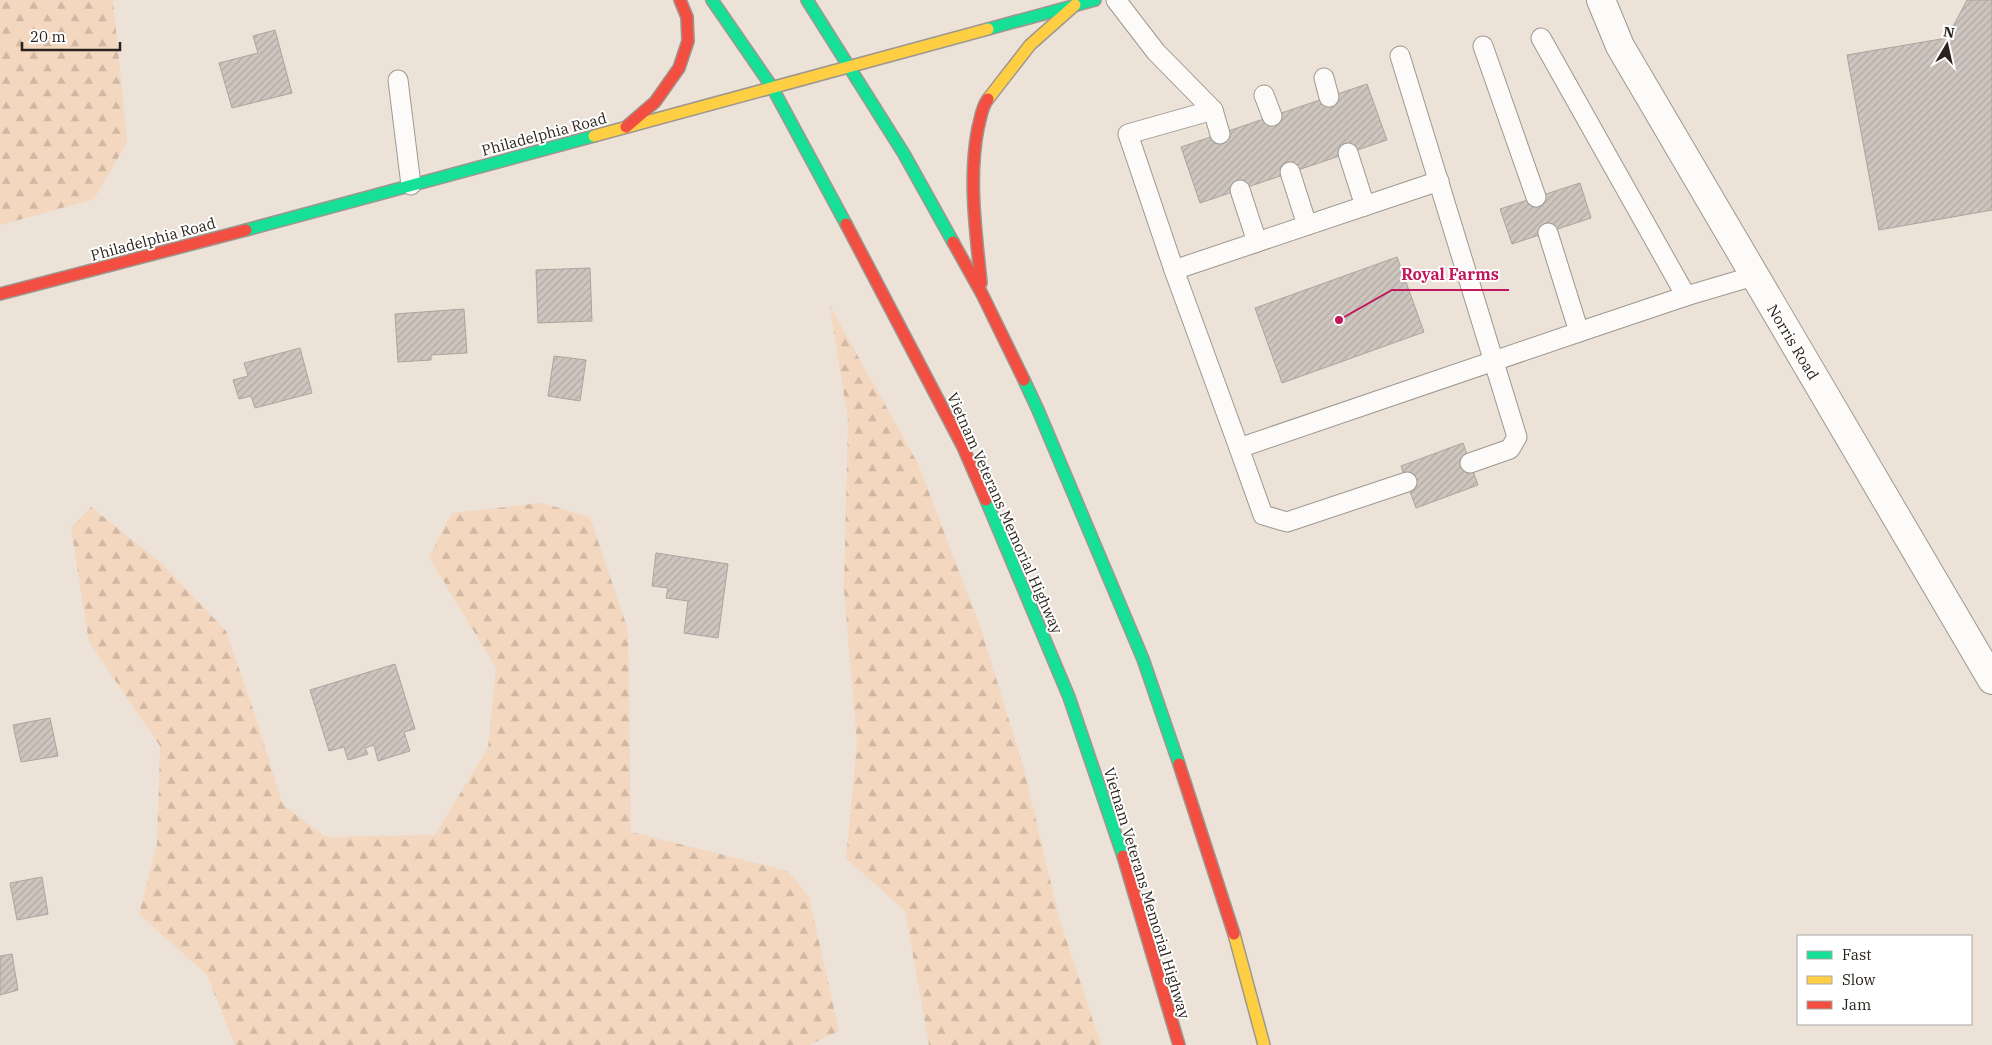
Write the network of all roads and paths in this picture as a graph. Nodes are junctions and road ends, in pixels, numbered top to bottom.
1 (680, 0) edge
2 (712, 0) edge
3 (807, 0) edge
4 (1096, 0) edge
5 (1116, 0) edge
6 (1601, 0) edge
7 (1075, 5) junction
8 (1541, 38) dead end
9 (1483, 46) dead end
10 (1400, 56) dead end
11 (850, 66) junction
12 (1324, 78) dead end
13 (398, 80) dead end
14 (772, 87) junction
15 (1264, 95) dead end
16 (1329, 97) dead end
17 (1213, 110) junction
18 (1272, 116) dead end
19 (626, 127) junction
20 (1220, 134) dead end
21 (1348, 153) dead end
22 (1290, 172) dead end
23 (1439, 181) junction
24 (410, 185) junction
25 (1240, 190) dead end
26 (1536, 197) dead end
27 (1365, 206) junction
28 (1307, 225) junction
29 (1548, 233) dead end
30 (1257, 242) junction
31 (1174, 270) junction
32 (1754, 276) junction
33 (0, 294) edge
34 (982, 294) junction
35 (1686, 296) junction
36 (1579, 332) junction
37 (1494, 362) junction
38 (1239, 448) junction
39 (1470, 463) dead end
40 (1407, 482) dead end
41 (1992, 680) edge
42 (1179, 1045) edge
43 (1264, 1045) edge

1 - 19 main road
2 - 14 main road, Vietnam Veterans Memorial Highway
3 - 11 main road
4 - 7 main road, Philadelphia Road
5 - 17 lane
6 - 32 street, Norris Road
7 - 11 main road, Philadelphia Road
7 - 34 main road
8 - 35 lane
9 - 26 lane
10 - 23 lane
11 - 14 main road, Philadelphia Road
11 - 34 main road
12 - 16 lane
13 - 24 lane
14 - 19 main road, Philadelphia Road
14 - 42 main road, Vietnam Veterans Memorial Highway
15 - 18 lane
17 - 20 lane
17 - 31 lane
19 - 24 main road, Philadelphia Road
21 - 27 lane
22 - 28 lane
23 - 27 lane
23 - 37 lane
24 - 33 main road, Philadelphia Road
25 - 30 lane
27 - 28 lane
28 - 30 lane
29 - 36 lane
30 - 31 lane
31 - 38 lane
32 - 35 lane
32 - 41 street, Norris Road
34 - 43 main road
35 - 36 lane
36 - 37 lane
37 - 38 lane
37 - 39 lane
38 - 40 lane

